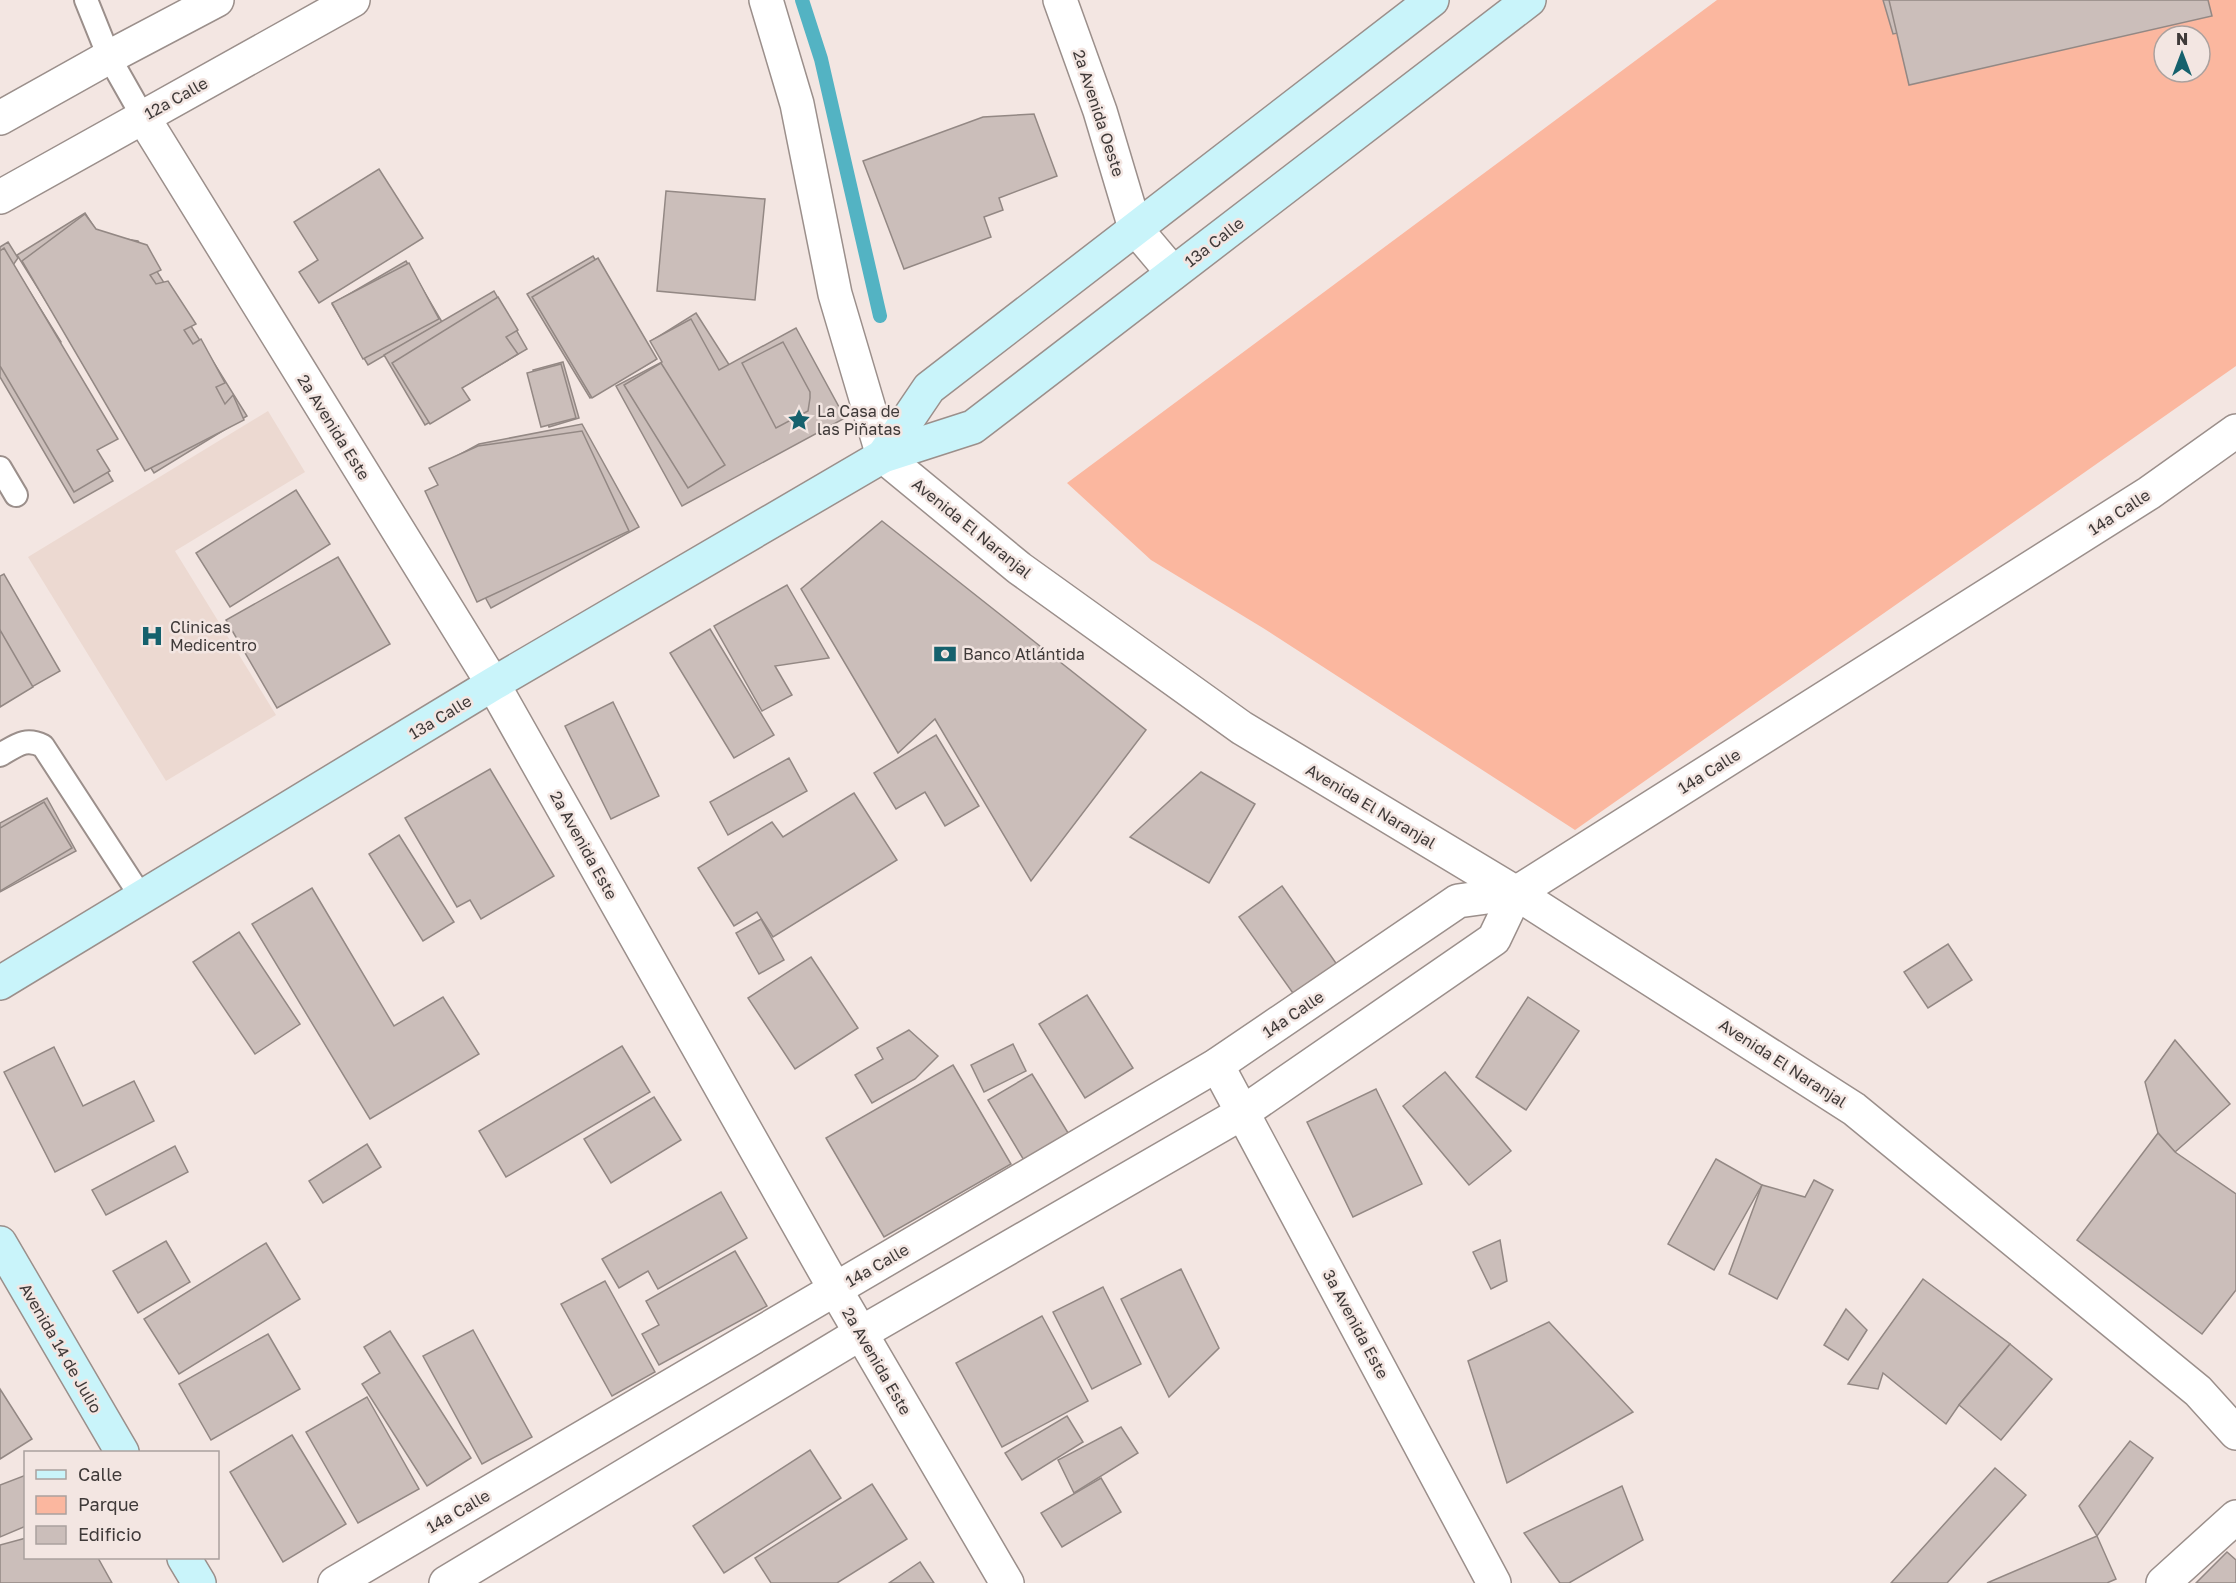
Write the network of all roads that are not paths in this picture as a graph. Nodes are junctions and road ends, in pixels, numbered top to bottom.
1 (86, 0) edge
2 (217, 0) edge
3 (353, 0) edge
4 (766, 0) edge
5 (1060, 0) edge
6 (1432, 0) edge
7 (1529, 0) edge
8 (109, 57) junction
9 (142, 117) junction
10 (0, 118) edge
11 (0, 197) edge
12 (1135, 228) junction
13 (1173, 273) junction
14 (2236, 431) edge
15 (884, 456) junction
16 (0, 468) edge
17 (16, 495) dead end
18 (493, 684) junction
19 (0, 755) edge
20 (1516, 893) junction
21 (142, 898) junction
22 (0, 983) edge
23 (1217, 1065) junction
24 (1242, 1113) junction
25 (0, 1243) edge
26 (835, 1289) junction
27 (861, 1333) junction
28 (2236, 1433) edge
29 (121, 1451) edge
30 (2236, 1517) edge
31 (185, 1559) edge
32 (199, 1583) edge
33 (336, 1583) edge
34 (447, 1583) edge
35 (1007, 1583) edge
36 (1494, 1583) edge
37 (2163, 1583) edge

1 - 8 lane
2 - 8 street
3 - 9 street, 12a Calle
4 - 15 street
5 - 12 street, 2a Avenida Oeste
6 - 12 street, 13a Calle
7 - 13 street, 13a Calle
8 - 9 lane
8 - 10 street
9 - 11 street, 12a Calle
9 - 18 street, 2a Avenida Este
12 - 13 street
12 - 15 street, 13a Calle
13 - 15 street, 13a Calle
14 - 20 street, 14a Calle
15 - 18 street, 13a Calle
15 - 20 street, Avenida El Naranjal
16 - 17 lane
18 - 21 street, 13a Calle
18 - 26 street, 2a Avenida Este
19 - 21 lane
20 - 23 street, 14a Calle
20 - 24 street
20 - 28 street, Avenida El Naranjal
21 - 22 street, 13a Calle
23 - 24 street, 3a Avenida Este
23 - 26 street, 14a Calle
24 - 27 street
24 - 36 street, 3a Avenida Este
25 - 29 street, Avenida 14 de Julio
26 - 27 street, 2a Avenida Este
26 - 33 street, 14a Calle
27 - 34 street
27 - 35 street, 2a Avenida Este
30 - 37 street
31 - 32 street

